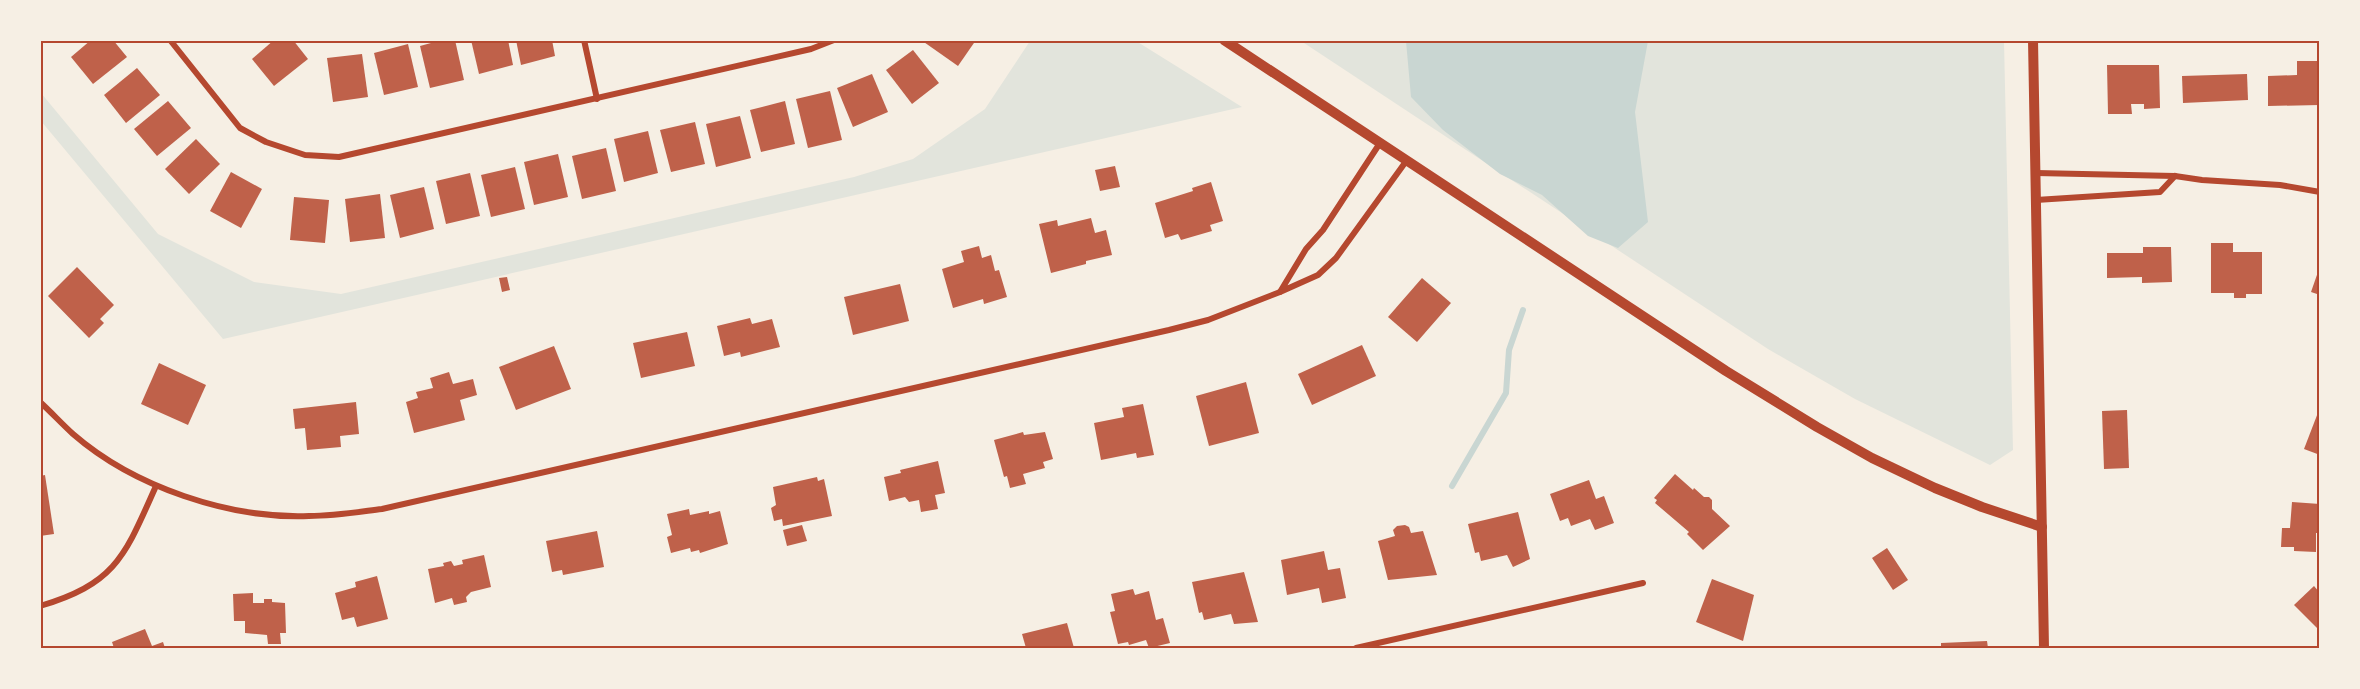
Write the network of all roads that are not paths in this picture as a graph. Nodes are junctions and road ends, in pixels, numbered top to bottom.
1 (170, 40) edge
2 (584, 40) edge
3 (834, 40) edge
4 (1224, 40) edge
5 (2033, 40) edge
6 (597, 99) junction
7 (1380, 143) junction
8 (1407, 160) junction
9 (2036, 173) junction
10 (2175, 176) junction
11 (2319, 192) edge
12 (2036, 200) junction
13 (1280, 292) junction
14 (40, 402) edge
15 (156, 486) junction
16 (2043, 527) junction
17 (1643, 584) dead end
18 (40, 606) edge
19 (1356, 648) edge
20 (2044, 648) edge

1 - 6 street
2 - 6 street
3 - 6 street
4 - 7 street
5 - 9 street
7 - 8 street
7 - 13 street
8 - 13 street
8 - 16 street
9 - 10 street
9 - 12 street
10 - 11 street
10 - 12 street
12 - 16 street
13 - 15 street
14 - 15 street
15 - 18 street
16 - 20 street
17 - 19 street

